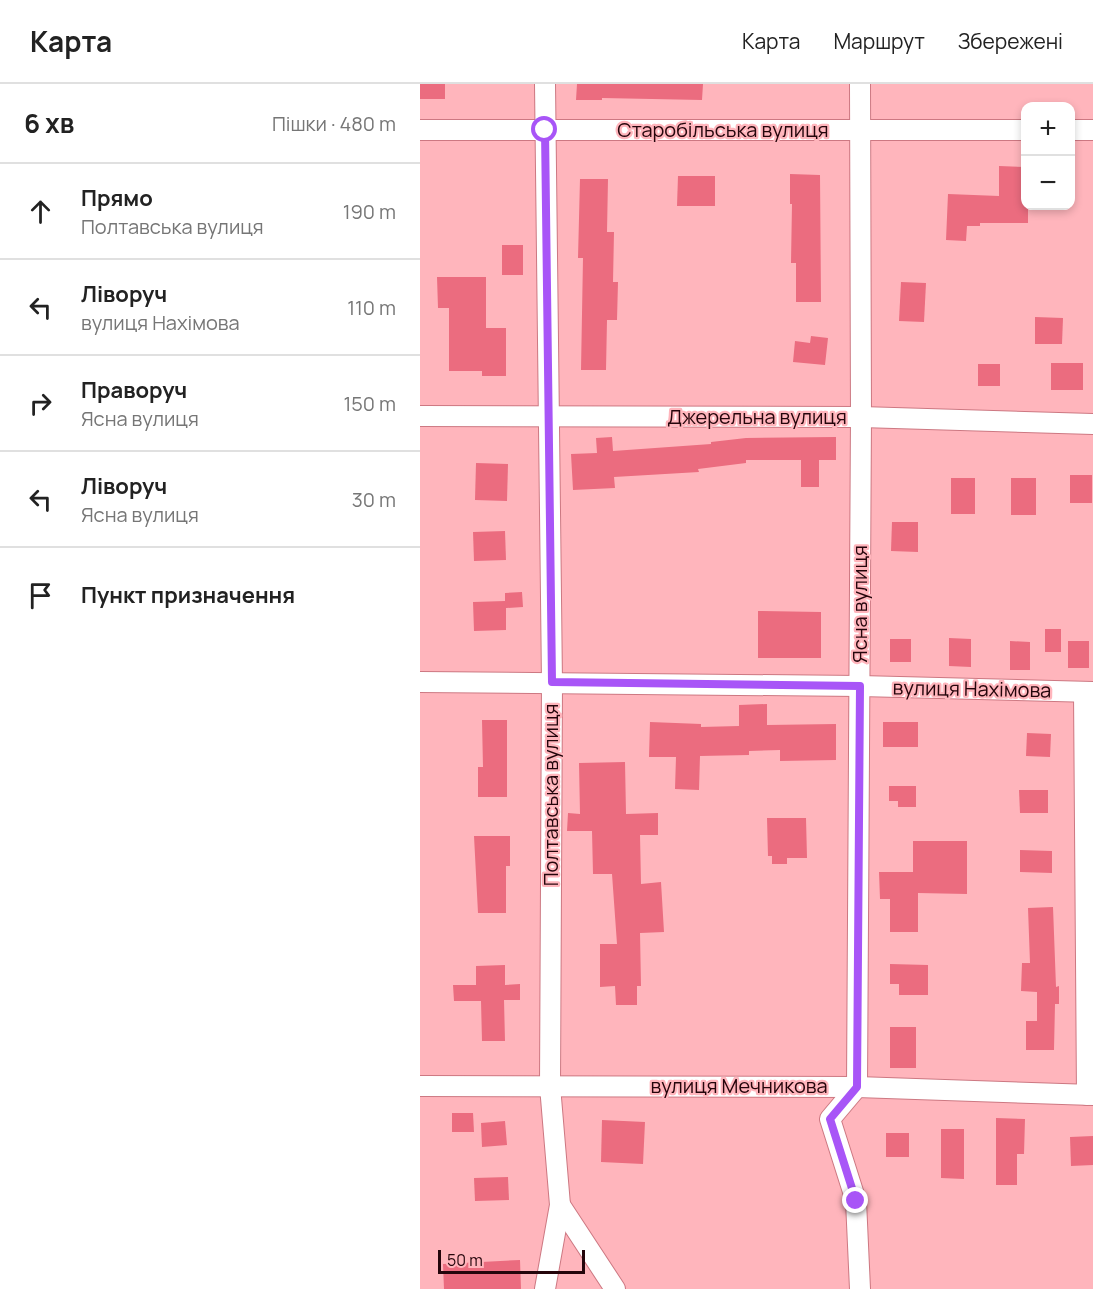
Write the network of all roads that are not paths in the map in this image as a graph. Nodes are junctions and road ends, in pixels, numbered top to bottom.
1 (545, 84) edge
2 (860, 84) edge
3 (420, 130) edge
4 (545, 130) junction
5 (859, 130) junction
6 (1021, 130) edge
7 (1075, 130) edge
8 (1093, 130) edge
9 (420, 416) edge
10 (549, 417) junction
11 (861, 417) junction
12 (1093, 424) edge
13 (420, 682) edge
14 (552, 682) junction
15 (860, 686) junction
16 (1089, 692) edge
17 (420, 1086) edge
18 (550, 1086) junction
19 (857, 1087) junction
20 (1090, 1095) edge
21 (560, 1205) junction
22 (544, 1289) edge
23 (615, 1289) edge
24 (860, 1289) edge

1 - 4 street, Полтавська вулиця
2 - 5 street, Ясна вулиця
3 - 4 street, Старобільська вулиця
4 - 5 street, Старобільська вулиця
4 - 10 street, Полтавська вулиця
5 - 6 street, Старобільська вулиця
5 - 11 street, Ясна вулиця
7 - 8 street
9 - 10 street, Джерельна вулиця
10 - 11 street, Джерельна вулиця
10 - 14 street, Полтавська вулиця
11 - 12 street, Джерельна вулиця
11 - 15 street, Ясна вулиця
13 - 14 street, вулиця Нахімова
14 - 15 street, вулиця Нахімова
14 - 18 street, Полтавська вулиця
15 - 16 street, вулиця Нахімова
15 - 19 street, Ясна вулиця
16 - 20 street
17 - 18 street, вулиця Мечникова
18 - 19 street, вулиця Мечникова
18 - 21 street, Полтавська вулиця
19 - 20 street, вулиця Мечникова
19 - 24 street
21 - 22 street, Полтавська вулиця
21 - 23 street

